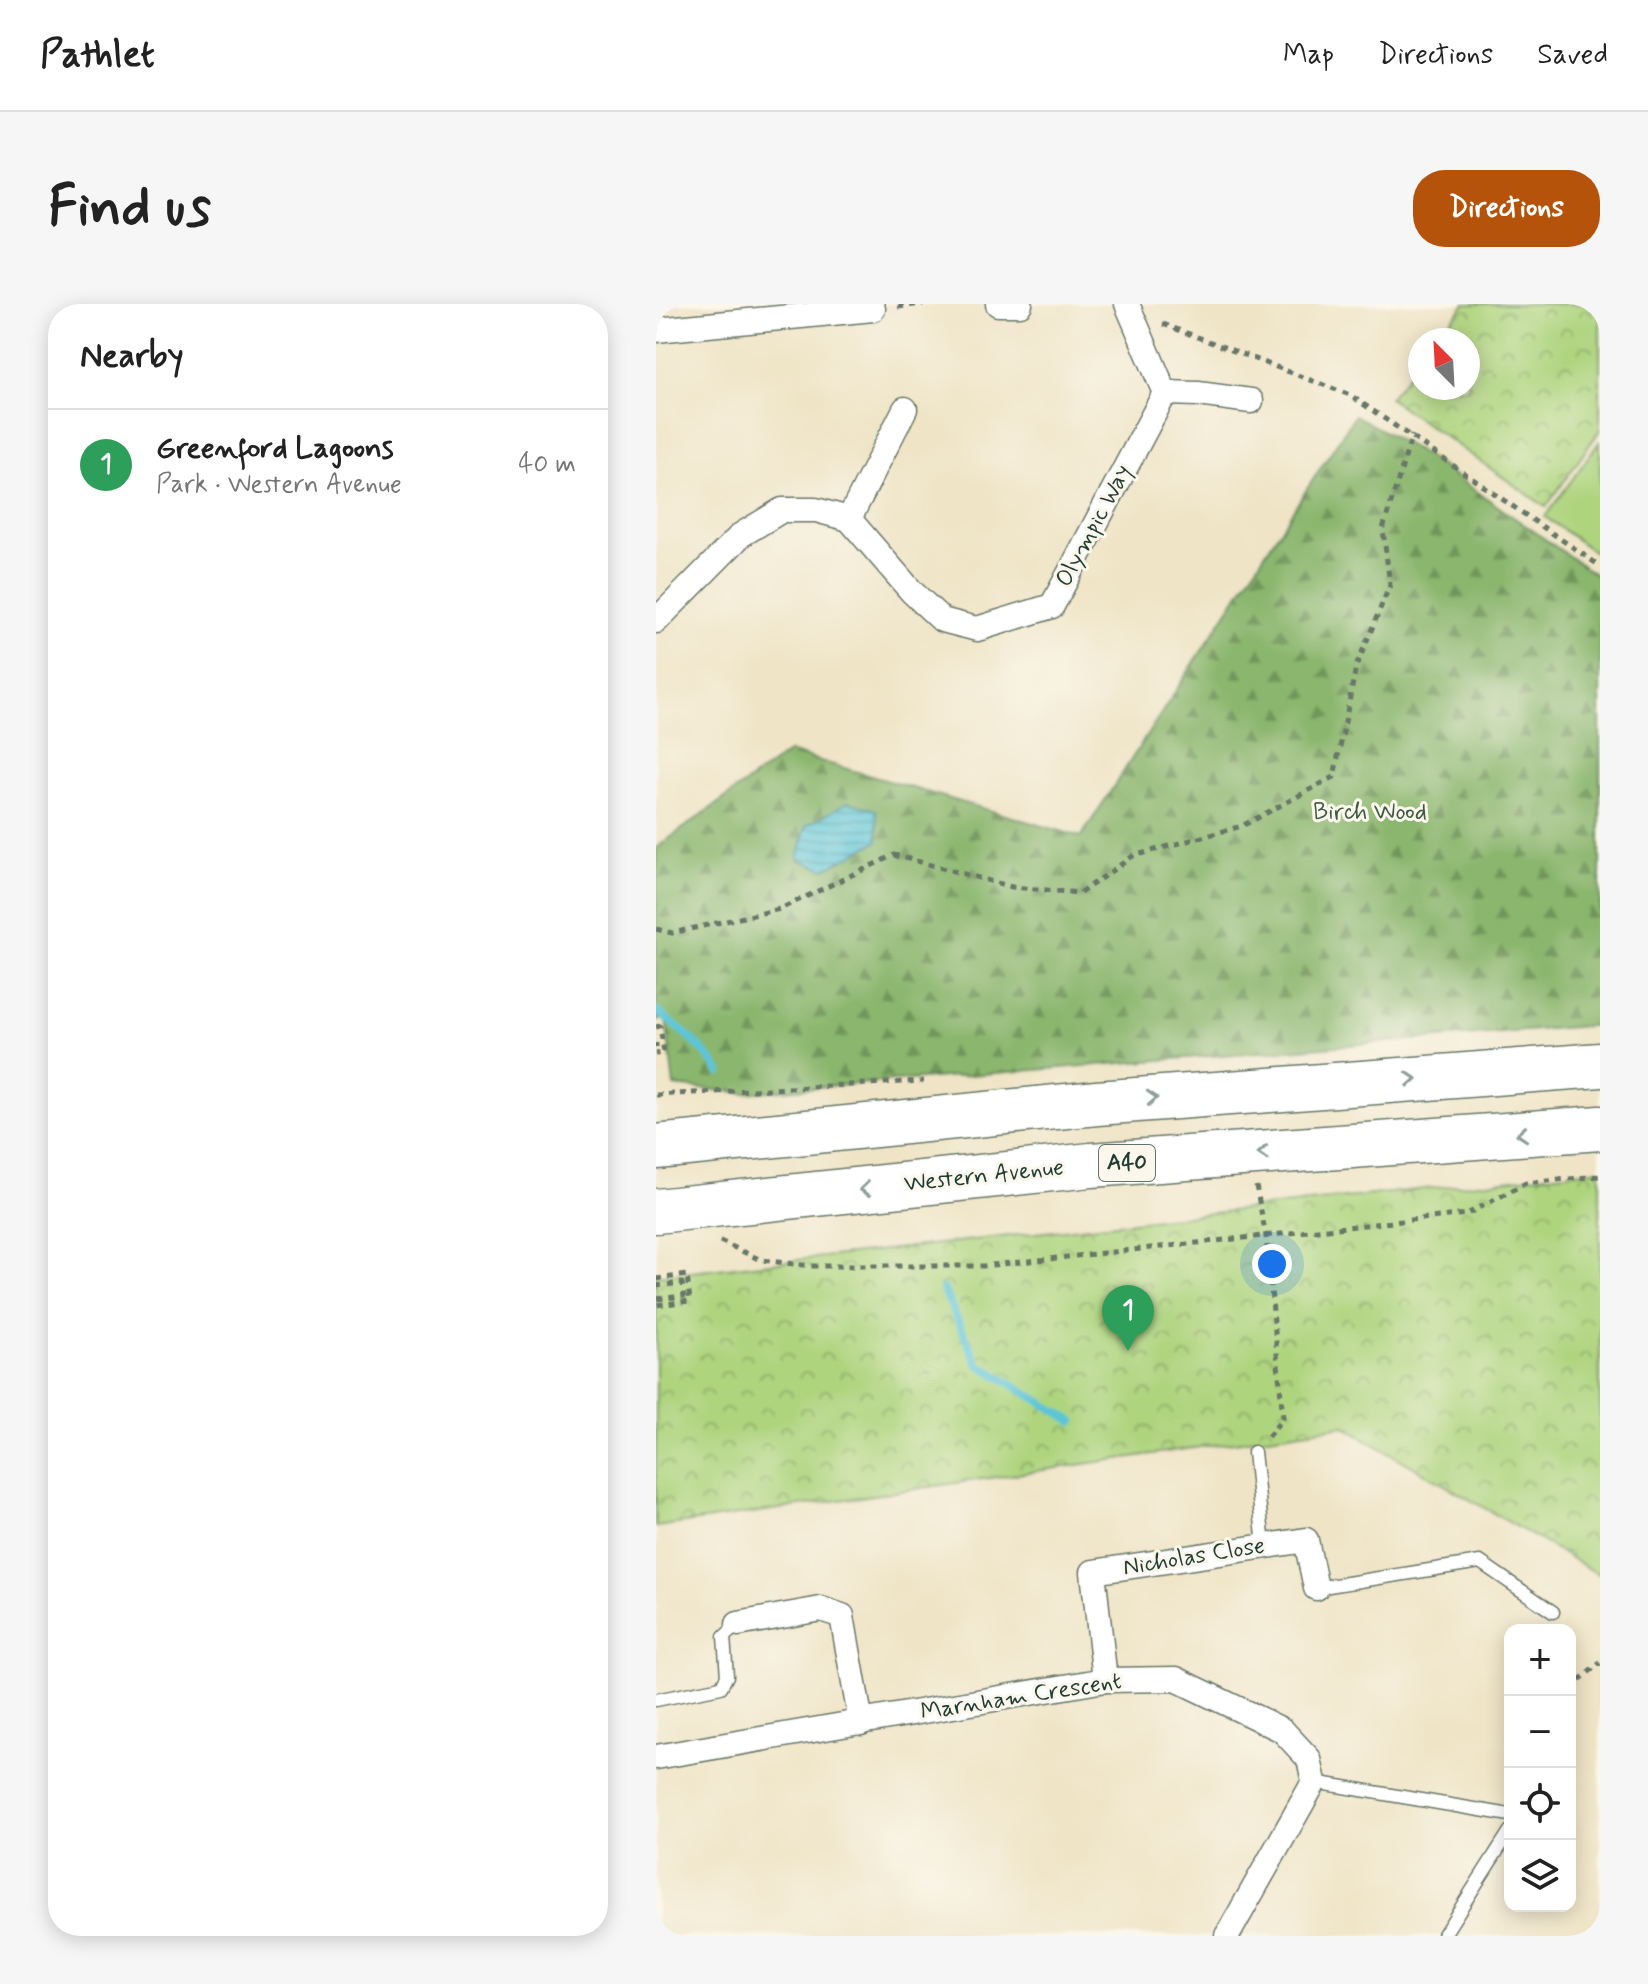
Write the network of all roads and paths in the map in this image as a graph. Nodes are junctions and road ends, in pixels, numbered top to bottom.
1 (998, 304) edge
2 (1020, 304) edge
3 (1127, 304) edge
4 (873, 309) dead end
5 (1154, 321) dead end
6 (656, 330) edge
7 (1165, 393) junction
8 (1251, 401) dead end
9 (905, 409) dead end
10 (1412, 435) junction
11 (849, 519) junction
12 (1600, 566) edge
13 (661, 608) edge
14 (656, 929) edge
15 (656, 1027) edge
16 (656, 1054) edge
17 (1600, 1065) edge
18 (1097, 1103) junction
19 (656, 1120) edge
20 (1600, 1128) edge
21 (656, 1147) edge
22 (1600, 1176) edge
23 (1254, 1178) dead end
24 (656, 1211) edge
25 (1266, 1236) junction
26 (719, 1240) dead end
27 (656, 1279) edge
28 (656, 1286) edge
29 (656, 1302) edge
30 (1254, 1452) joint
31 (1264, 1546) junction
32 (1316, 1588) joint
33 (1553, 1612) dead end
34 (738, 1624) joint
35 (1600, 1663) edge
36 (1105, 1680) junction
37 (1576, 1683) edge
38 (656, 1700) edge
39 (861, 1723) junction
40 (656, 1757) edge
41 (1314, 1782) junction
42 (1504, 1814) edge
43 (1504, 1840) edge
44 (1227, 1936) edge
45 (1443, 1936) edge

1 - 2 street
3 - 7 street
4 - 6 street
5 - 10 path
7 - 8 street
7 - 11 street, Olympic Way
9 - 11 street
10 - 12 path
10 - 14 path
11 - 13 street
15 - 16 path
18 -> 17 highway
18 - 19 highway
18 - 21 highway
20 -> 24 highway, Western Avenue / A40
22 - 25 path
23 - 25 path
25 - 26 path
25 - 30 path
27 - 29 path
28 - 29 path
30 - 31 lane
31 - 32 street, Nicholas Close
31 - 36 street, Nicholas Close
32 - 33 lane
34 - 38 lane
34 - 39 street
35 - 37 path
36 - 39 street, Marnham Crescent
36 - 41 street, Marnham Crescent
39 - 40 street, Marnham Crescent
41 - 42 lane
41 - 44 street
43 - 45 lane

